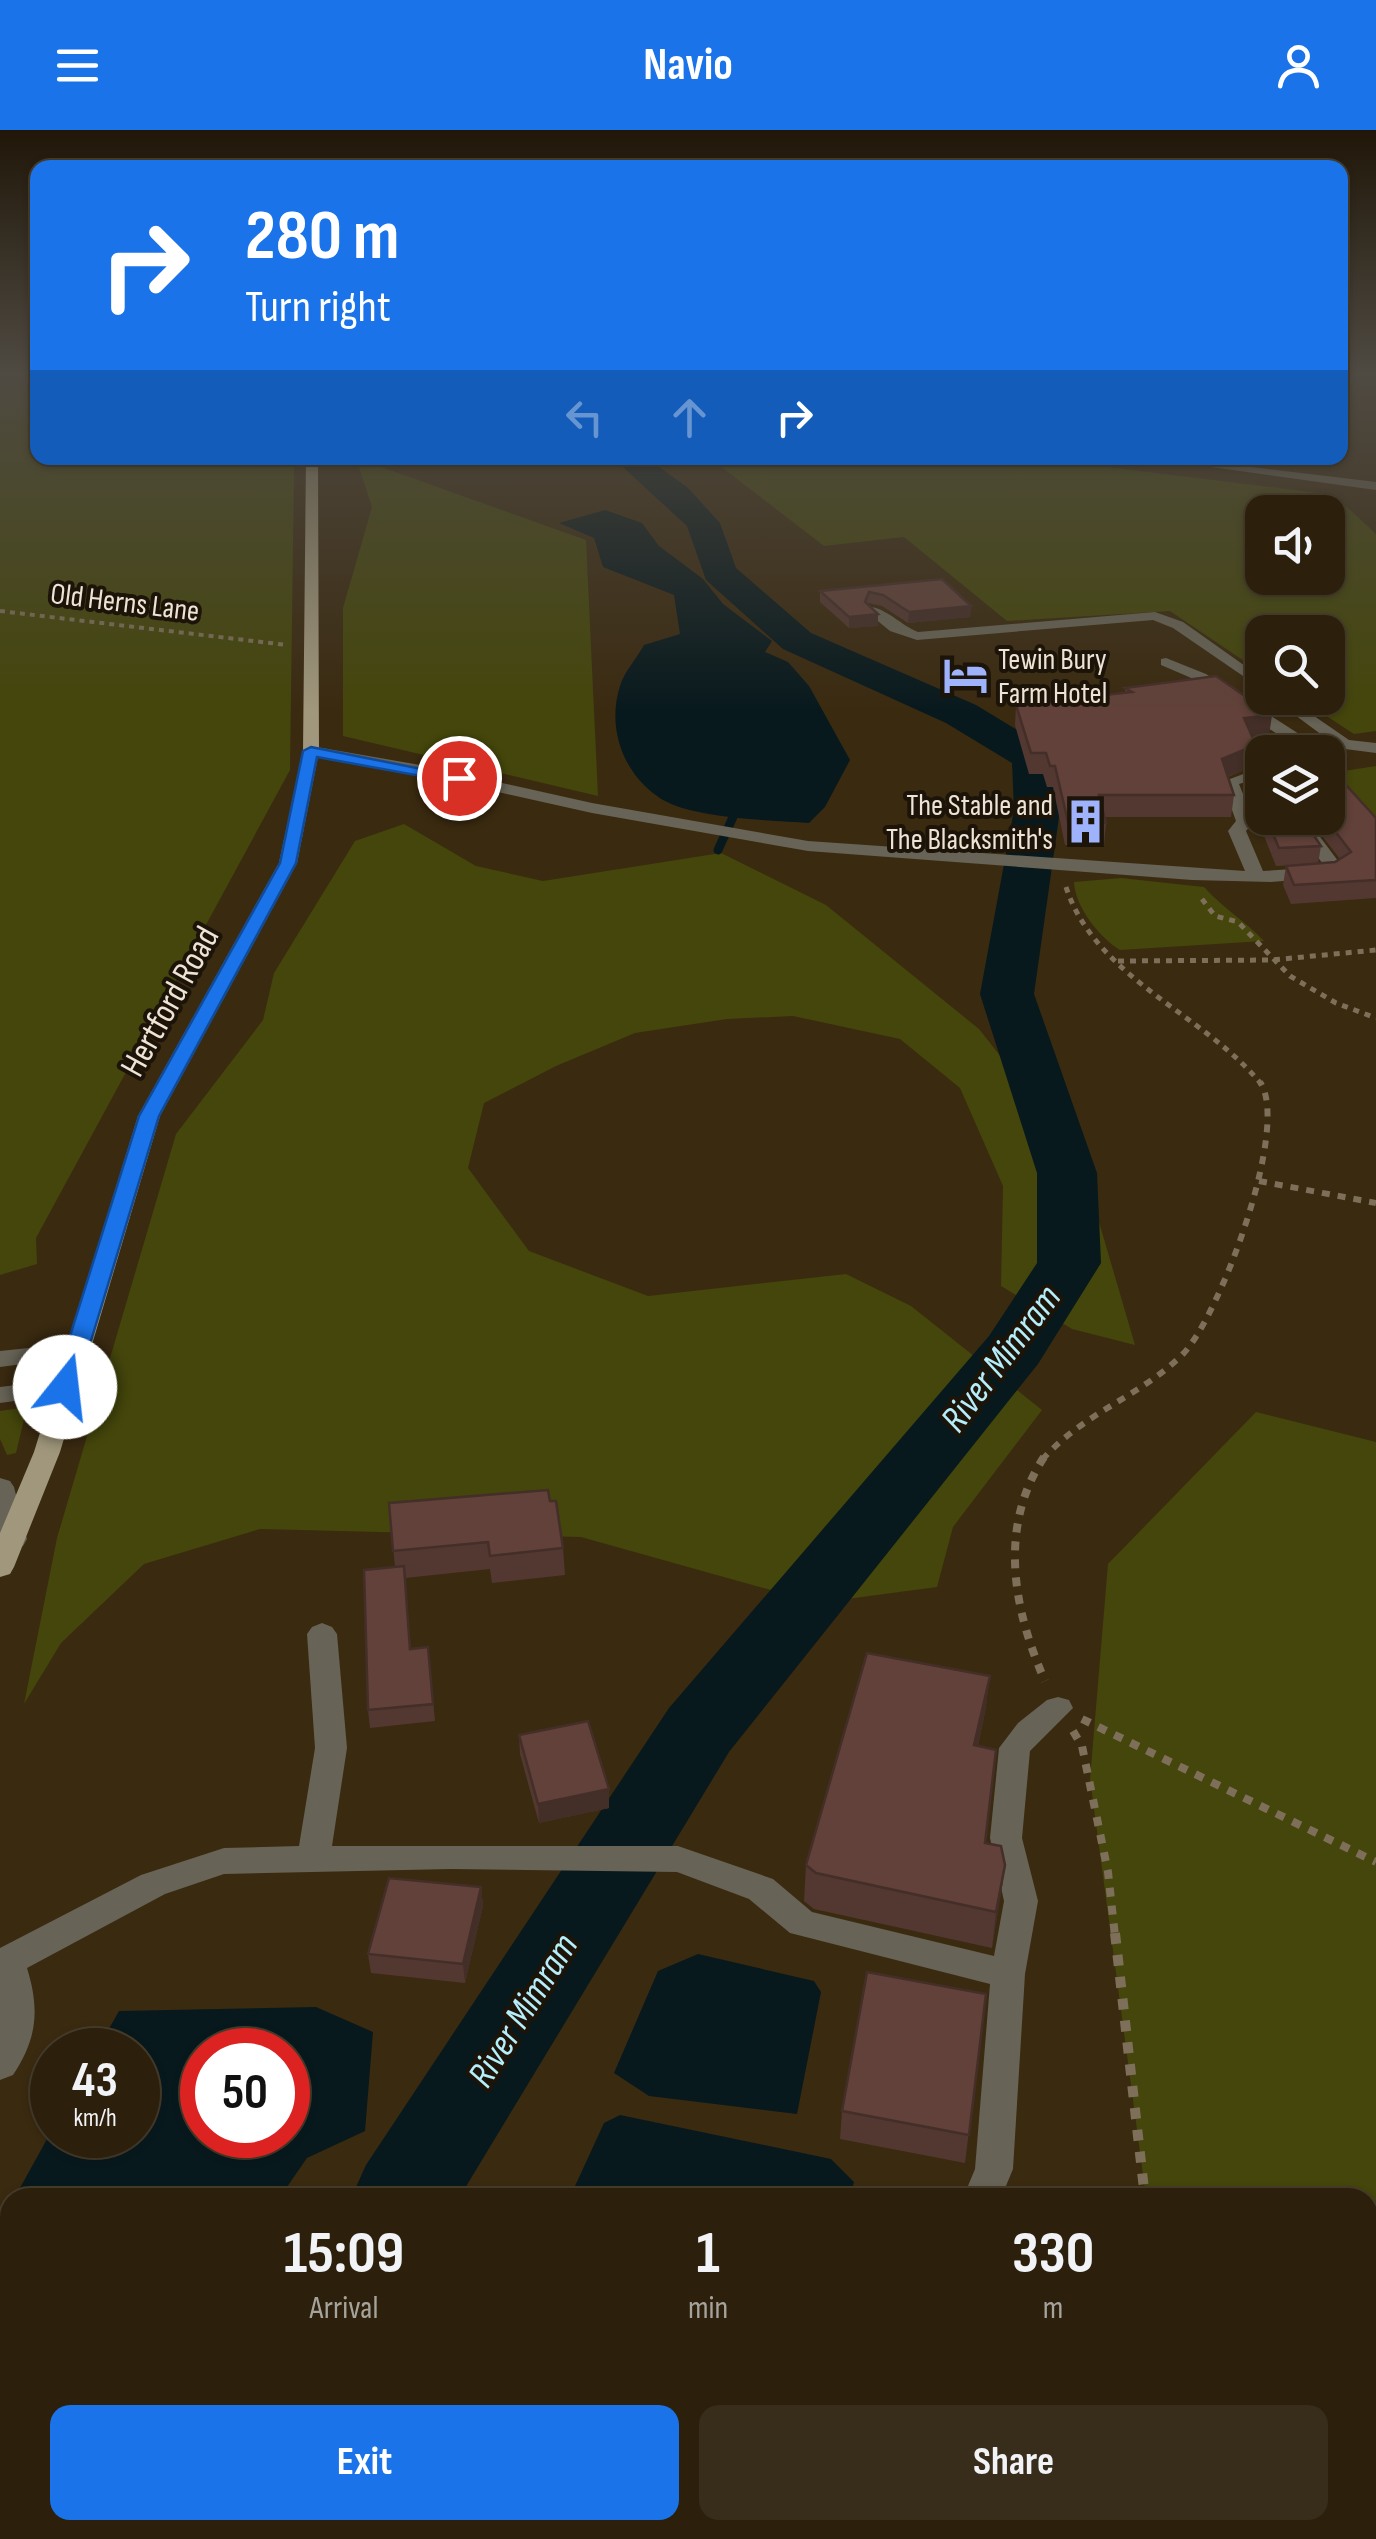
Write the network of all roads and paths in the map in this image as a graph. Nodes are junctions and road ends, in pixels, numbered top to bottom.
1 (311, 485) edge
2 (873, 610) edge
3 (0, 611) edge
4 (308, 648) junction
5 (1166, 662) dead end
6 (1245, 673) edge
7 (1303, 715) edge
8 (1289, 735) edge
9 (1332, 735) edge
10 (1345, 744) edge
11 (1376, 748) edge
12 (311, 751) junction
13 (1245, 777) edge
14 (1310, 835) edge
15 (1075, 866) junction
16 (1192, 875) junction
17 (1256, 877) junction
18 (1376, 950) edge
19 (1116, 960) junction
20 (1272, 960) junction
21 (1376, 1018) edge
22 (1259, 1181) junction
23 (1376, 1202) edge
24 (76, 1351) junction
25 (0, 1358) edge
26 (65, 1387) junction
27 (0, 1395) edge
28 (0, 1487) edge
29 (13, 1538) junction
30 (0, 1567) edge
31 (322, 1634) dead end
32 (1058, 1708) junction
33 (313, 1859) junction
34 (1376, 1862) edge
35 (4, 1962) edge
36 (1008, 1974) junction
37 (0, 2064) edge
38 (986, 2188) edge
39 (1143, 2188) edge

1 - 4 main road, Hertford Road
2 - 6 street
3 - 4 path, Old Herns Lane
4 - 12 main road, Hertford Road
5 - 8 street
7 - 9 street
10 - 11 street
12 - 15 street
12 - 24 main road, Hertford Road
13 - 17 street
14 - 17 street
15 - 16 street
15 - 19 path
16 - 17 street
16 - 20 path
18 - 20 path
19 - 20 path
19 - 22 path
20 - 21 path
22 - 23 path
22 - 32 path
24 - 25 street
24 - 26 main road, Hertford Road
26 - 27 street
26 - 29 main road, Hertford Road
28 - 29 street
29 - 30 main road, Hertford Road
31 - 33 street
32 - 34 path
32 - 36 street
32 - 39 path
33 - 35 street
33 - 36 street
35 - 37 street
36 - 38 street

